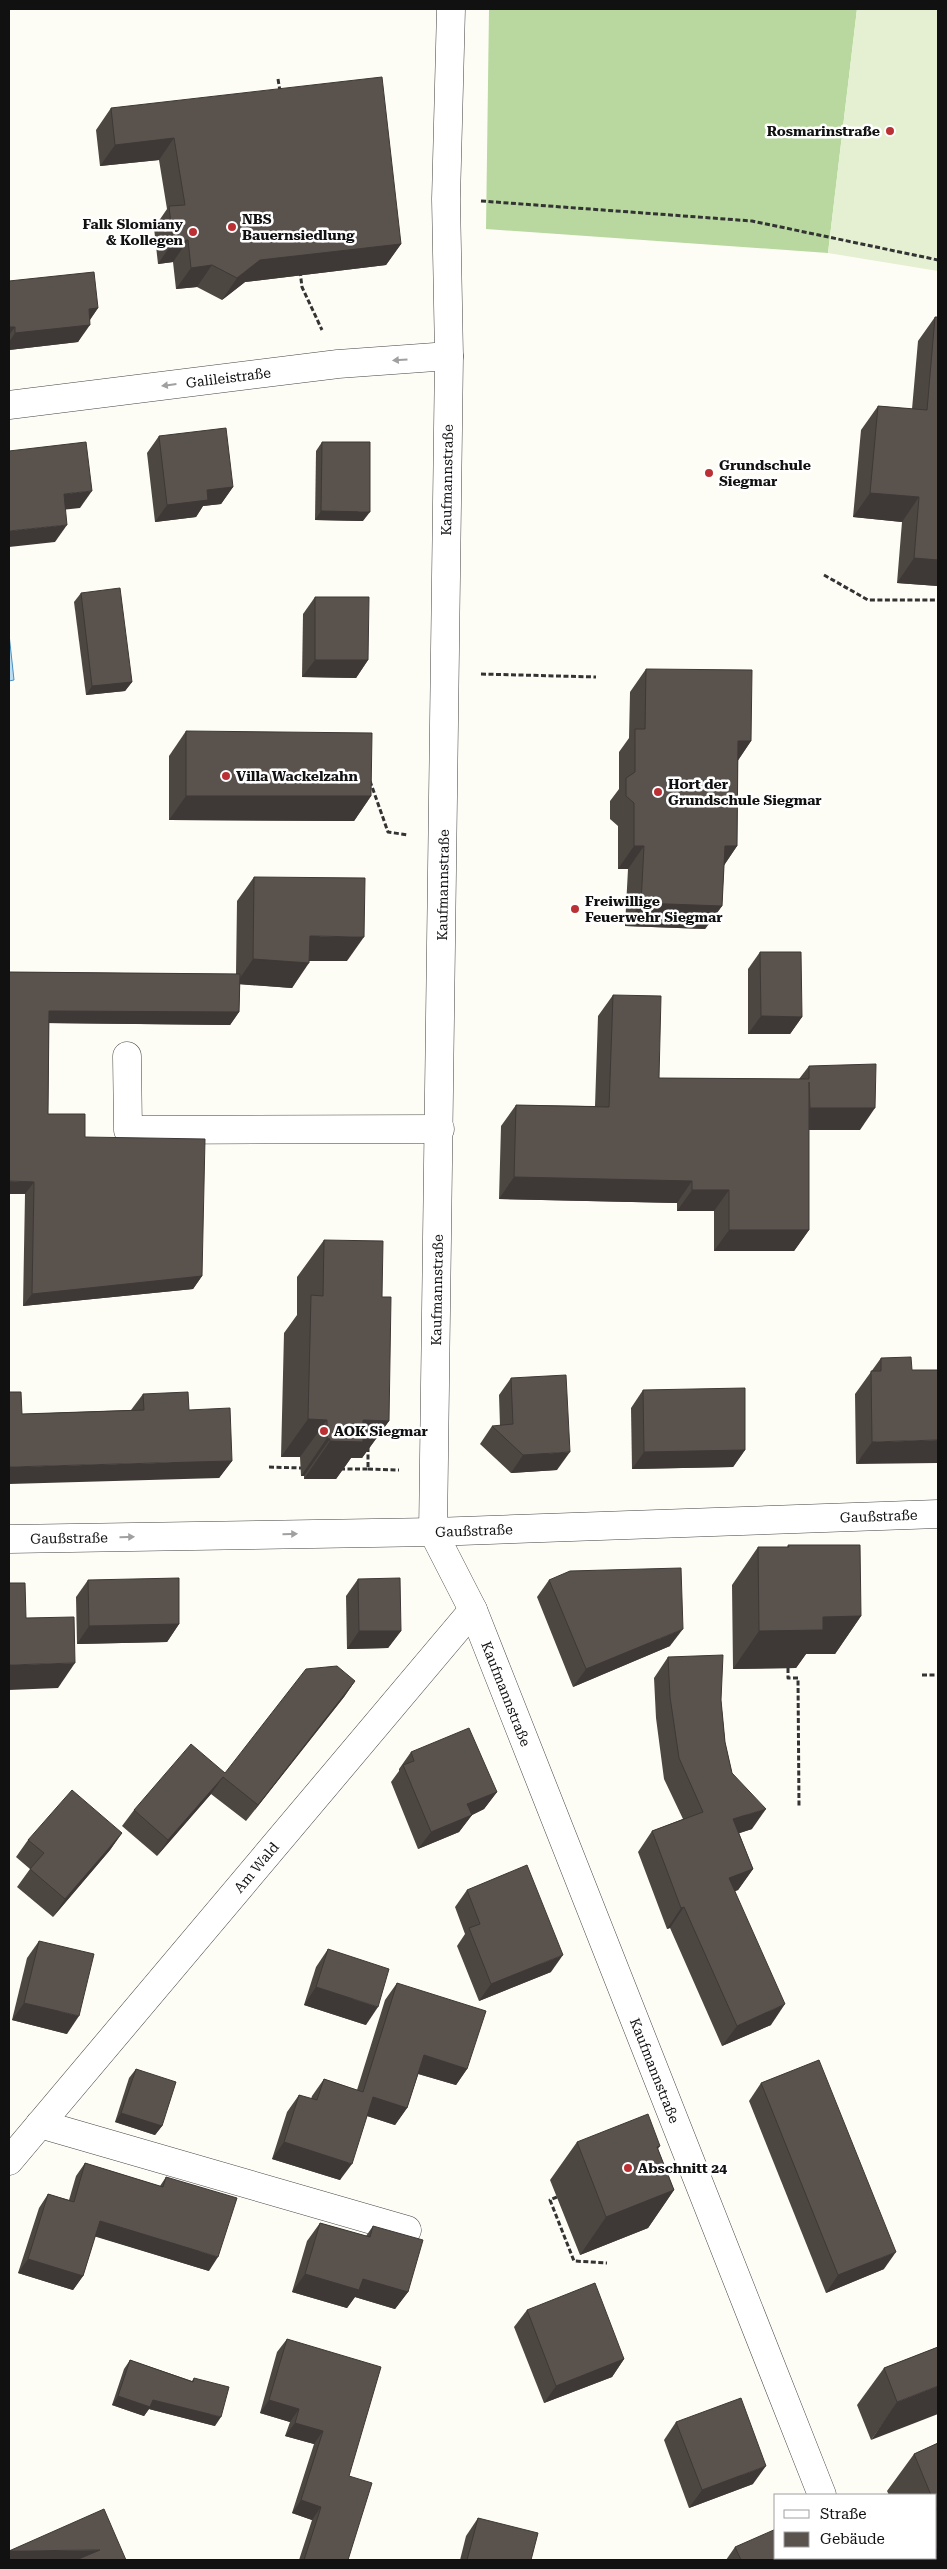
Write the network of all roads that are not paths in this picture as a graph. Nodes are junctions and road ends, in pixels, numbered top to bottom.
1 (452, 9) edge
2 (449, 356) junction
3 (9, 405) edge
4 (127, 1056) dead end
5 (440, 1129) junction
6 (938, 1514) edge
7 (433, 1532) junction
8 (9, 1539) edge
9 (473, 1610) junction
10 (40, 2124) junction
11 (9, 2161) edge
12 (407, 2230) dead end
13 (822, 2494) edge

1 - 2 street, Kaufmannstraße
2 -> 3 street, Galileistraße
2 - 5 street, Kaufmannstraße
4 - 5 street
5 - 7 street, Kaufmannstraße
6 - 7 street, Gaußstraße
8 -> 7 street, Gaußstraße
7 - 9 street, Kaufmannstraße
9 - 10 street, Am Wald
9 - 13 street, Kaufmannstraße
10 - 11 street, Am Wald
10 - 12 street

